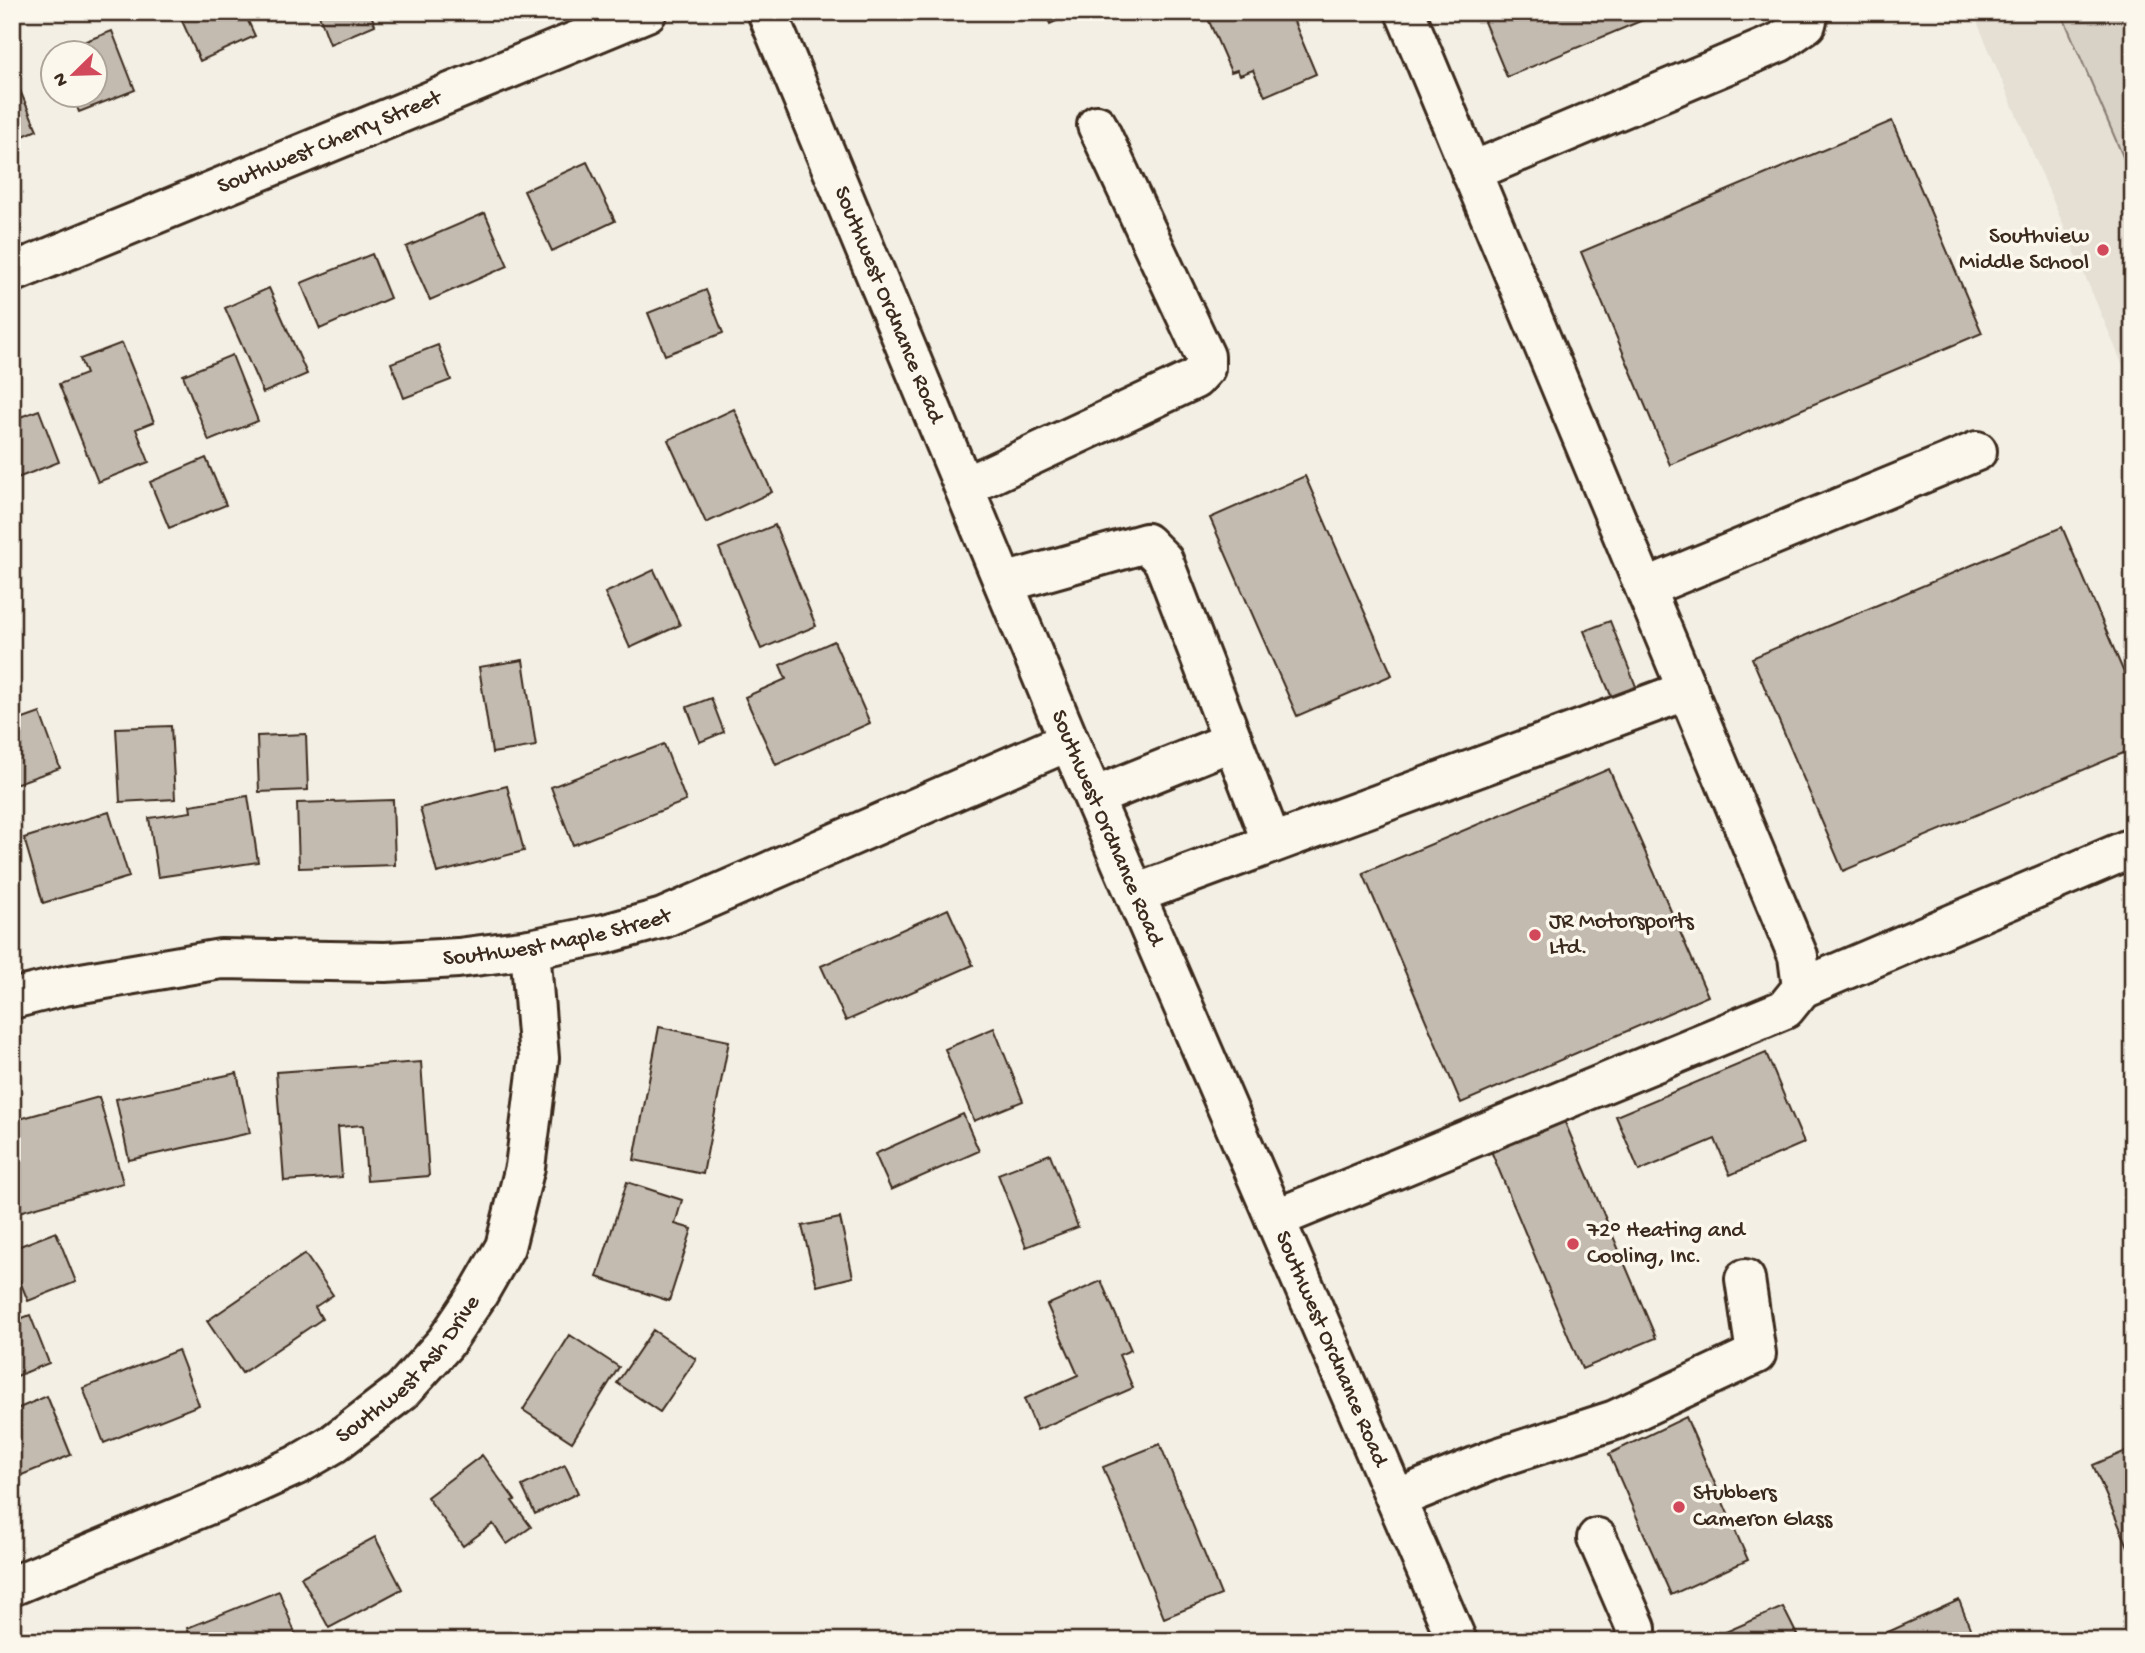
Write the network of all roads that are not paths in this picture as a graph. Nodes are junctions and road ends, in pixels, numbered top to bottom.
1 (647, 12) edge
2 (767, 12) edge
3 (1405, 12) edge
4 (1809, 12) edge
5 (1097, 125) dead end
6 (1471, 172) junction
7 (12, 273) edge
8 (1977, 451) dead end
9 (964, 487) junction
10 (1004, 583) junction
11 (1645, 588) junction
12 (1688, 690) junction
13 (1069, 741) junction
14 (1233, 741) junction
15 (1094, 797) junction
16 (1272, 843) junction
17 (2129, 849) dead end
18 (1135, 894) junction
19 (530, 948) junction
20 (1802, 988) junction
21 (12, 999) edge
22 (1275, 1219) junction
23 (1745, 1279) dead end
24 (1396, 1499) junction
25 (1597, 1538) dead end
26 (12, 1586) edge
27 (1457, 1641) edge
28 (1636, 1641) edge

1 - 7 street, Southwest Cherry Street
2 - 9 street, Southwest Ordnance Road
3 - 6 street
4 - 6 street
5 - 9 street
6 - 11 street
8 - 11 street
9 - 10 street, Southwest Ordnance Road
10 - 13 street, Southwest Ordnance Road
10 - 14 street
11 - 12 street
12 - 16 street
12 - 20 street
13 - 15 street, Southwest Ordnance Road
13 - 19 street, Southwest Maple Street
14 - 15 street
14 - 16 street
15 - 18 street, Southwest Ordnance Road
16 - 18 street
17 - 20 street
18 - 22 street, Southwest Ordnance Road
19 - 21 street, Southwest Maple Street
19 - 26 street, Southwest Ash Drive
20 - 22 street
22 - 24 street, Southwest Ordnance Road
23 - 24 street
24 - 27 street, Southwest Ordnance Road
25 - 28 street

